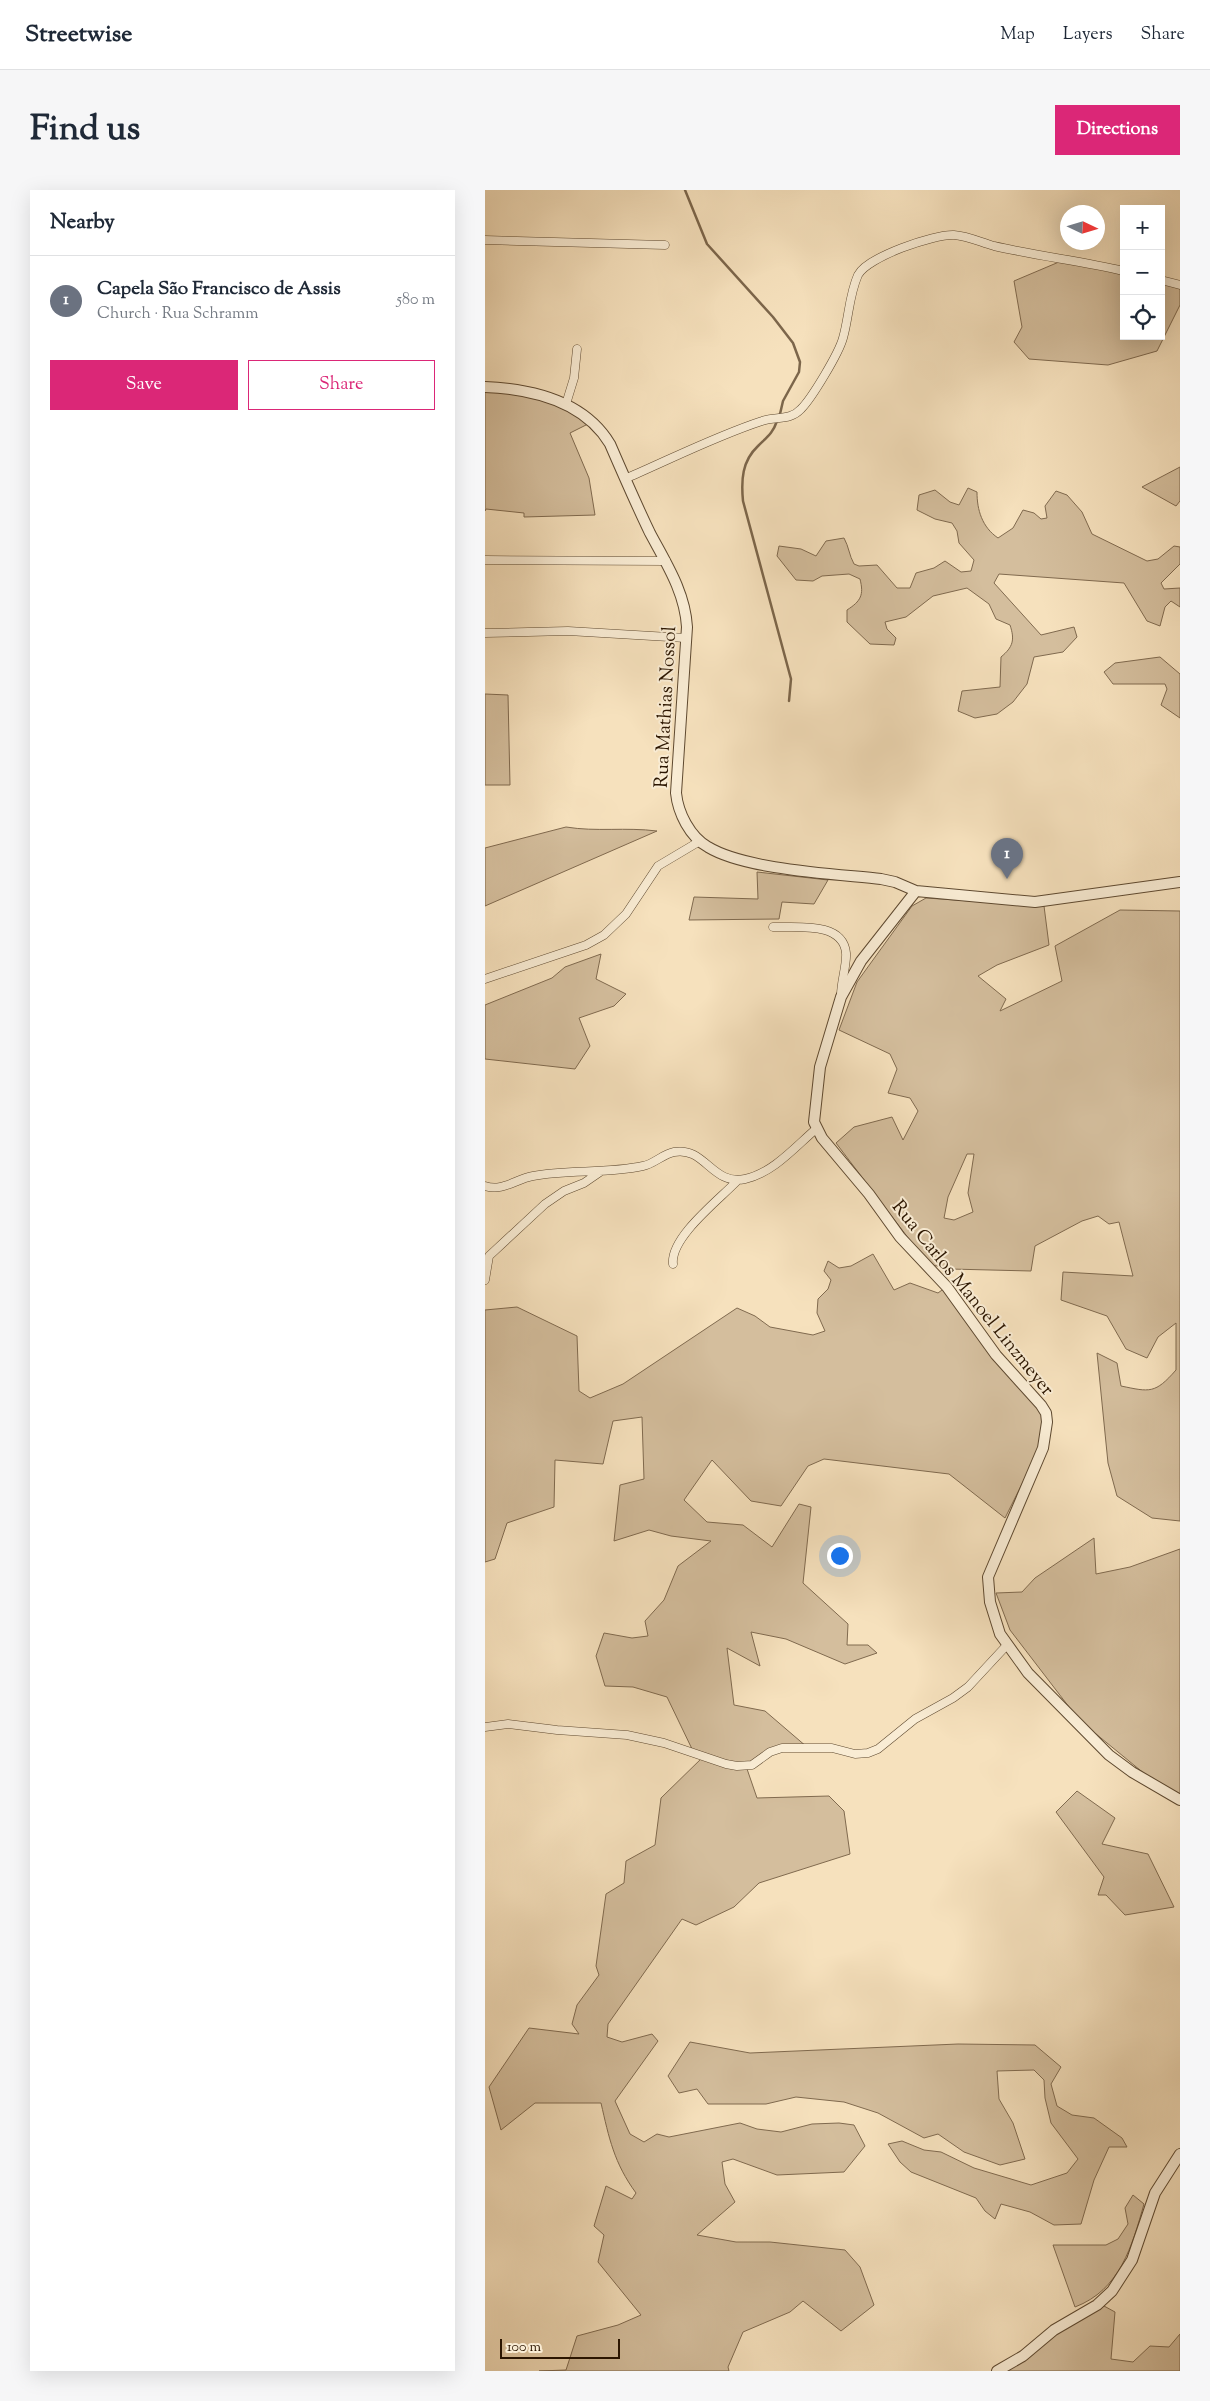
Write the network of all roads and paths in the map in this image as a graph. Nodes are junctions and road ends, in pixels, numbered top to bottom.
1 (485, 240) edge
2 (665, 245) dead end
3 (1120, 270) edge
4 (1165, 281) edge
5 (1180, 285) edge
6 (577, 349) dead end
7 (485, 387) edge
8 (566, 404) junction
9 (627, 478) junction
10 (485, 560) edge
11 (666, 561) junction
12 (485, 633) edge
13 (686, 638) junction
14 (700, 841) junction
15 (1180, 882) edge
16 (916, 891) junction
17 (773, 927) dead end
18 (485, 979) edge
19 (841, 997) junction
20 (816, 1129) junction
21 (600, 1172) junction
22 (739, 1180) junction
23 (485, 1186) edge
24 (673, 1264) dead end
25 (485, 1280) edge
26 (1007, 1645) junction
27 (485, 1727) edge
28 (1180, 1800) edge
29 (1180, 2154) edge
30 (997, 2371) edge

1 - 2 street
3 - 9 street
4 - 5 street
6 - 8 street
7 - 8 street, Rua Mathias Nossol
8 - 9 street, Rua Mathias Nossol
9 - 11 street, Rua Mathias Nossol
10 - 11 street
11 - 13 street, Rua Mathias Nossol
12 - 13 street
13 - 14 street, Rua Mathias Nossol
14 - 16 street, Rua Mathias Nossol
14 - 18 street
15 - 16 street, Rua Mathias Nossol
16 - 19 street
17 - 19 street
19 - 20 street
20 - 22 street
20 - 26 street, Rua Carlos Manoel Linzmeyer
21 - 22 street
21 - 23 street
21 - 25 street
22 - 24 street
26 - 27 street
26 - 28 street, Rua Carlos Manoel Linzmeyer
29 - 30 street

